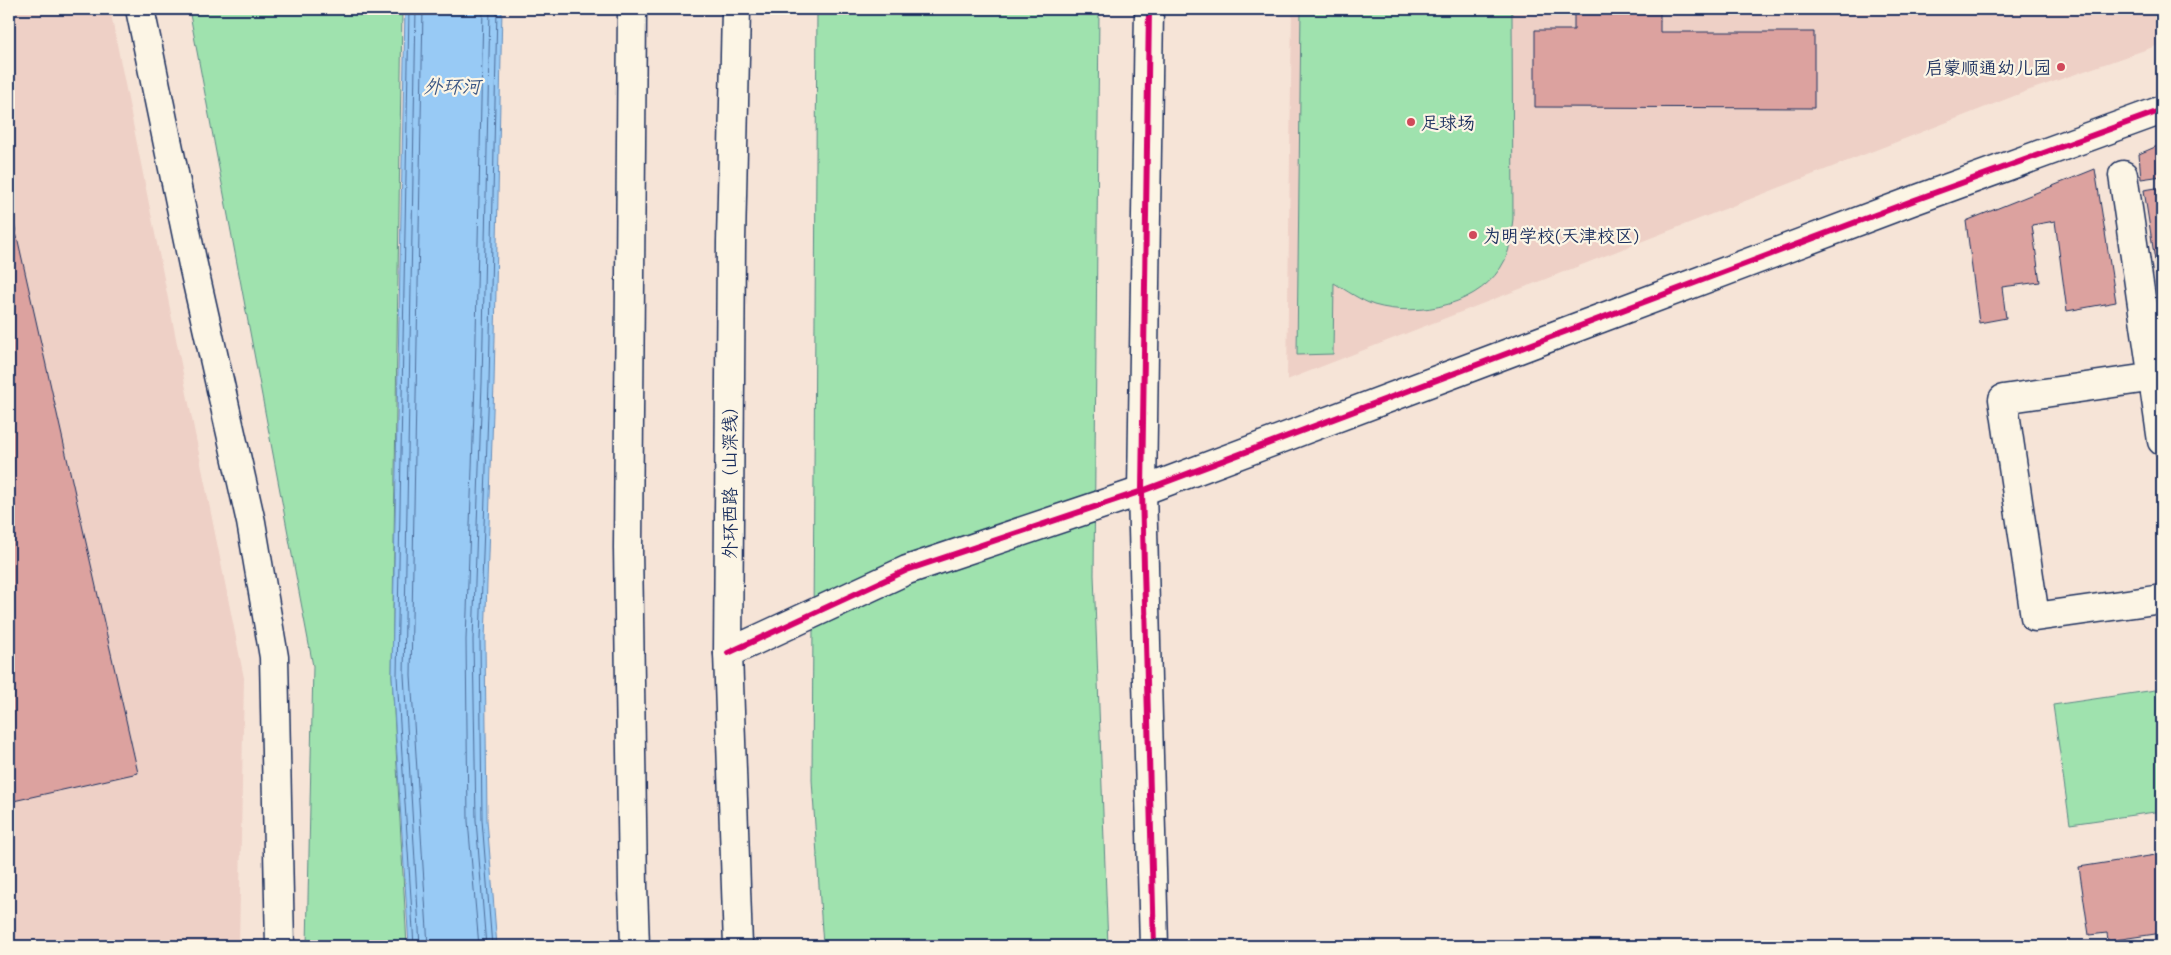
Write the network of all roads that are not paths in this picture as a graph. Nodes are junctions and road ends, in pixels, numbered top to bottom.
1 (140, 9) edge
2 (632, 9) edge
3 (736, 9) edge
4 (1149, 9) edge
5 (2162, 110) edge
6 (2123, 175) dead end
7 (2157, 377) edge
8 (2162, 441) edge
9 (1142, 491) junction
10 (2162, 599) edge
11 (728, 653) junction
12 (280, 946) edge
13 (636, 946) edge
14 (738, 946) edge
15 (1154, 946) edge

1 - 12 main road
2 - 13 main road
3 - 11 main road, 外环西路（山深线）
4 - 9 main road
5 - 9 main road
6 - 7 main road
7 - 8 main road
7 - 10 main road
9 - 11 main road
9 - 15 main road
11 - 14 main road, 外环西路（山深线）

